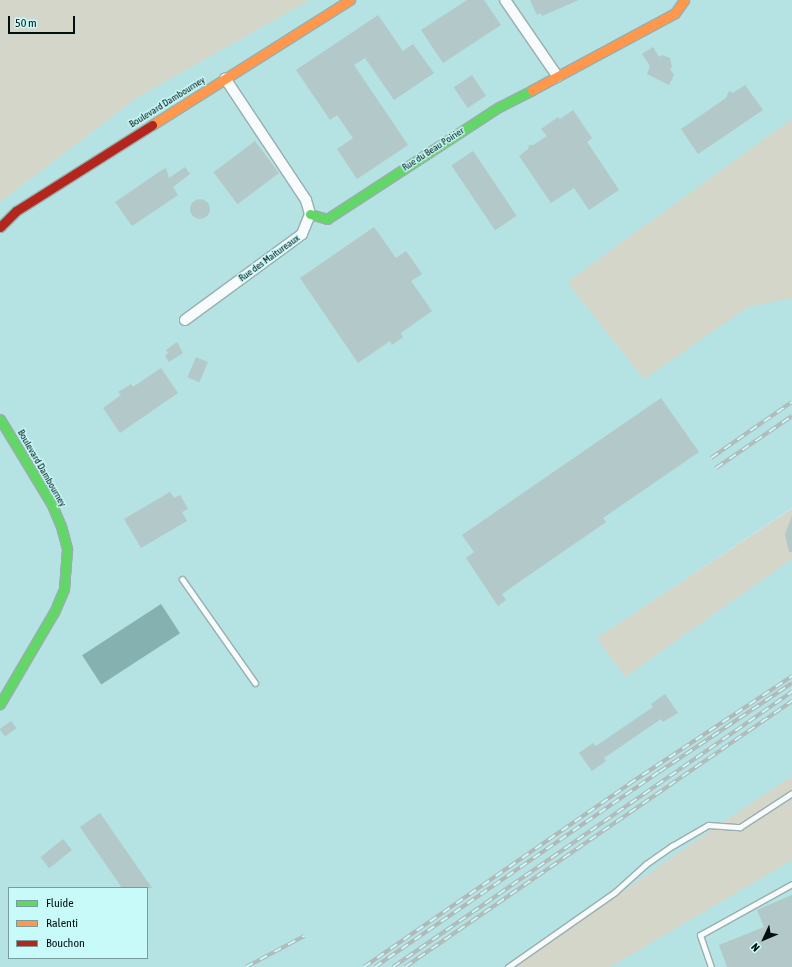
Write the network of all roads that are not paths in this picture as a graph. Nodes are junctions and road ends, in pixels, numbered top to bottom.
1 (350, 0) edge
2 (505, 0) edge
3 (684, 0) edge
4 (558, 77) junction
5 (225, 78) junction
6 (310, 214) junction
7 (0, 227) edge
8 (185, 320) dead end
9 (0, 419) edge
10 (182, 579) dead end
11 (255, 683) dead end
12 (0, 704) edge
13 (792, 793) edge
14 (792, 884) edge
15 (508, 967) edge
16 (711, 967) edge

1 - 5 street, Boulevard Dambourney
2 - 4 street
3 - 4 street, Rue du Beau Poirier
4 - 6 street, Rue du Beau Poirier
5 - 6 street
5 - 7 street, Boulevard Dambourney
6 - 8 street, Rue des Maitureaux
9 - 12 street, Boulevard Dambourney
10 - 11 lane
13 - 15 lane
14 - 16 lane

